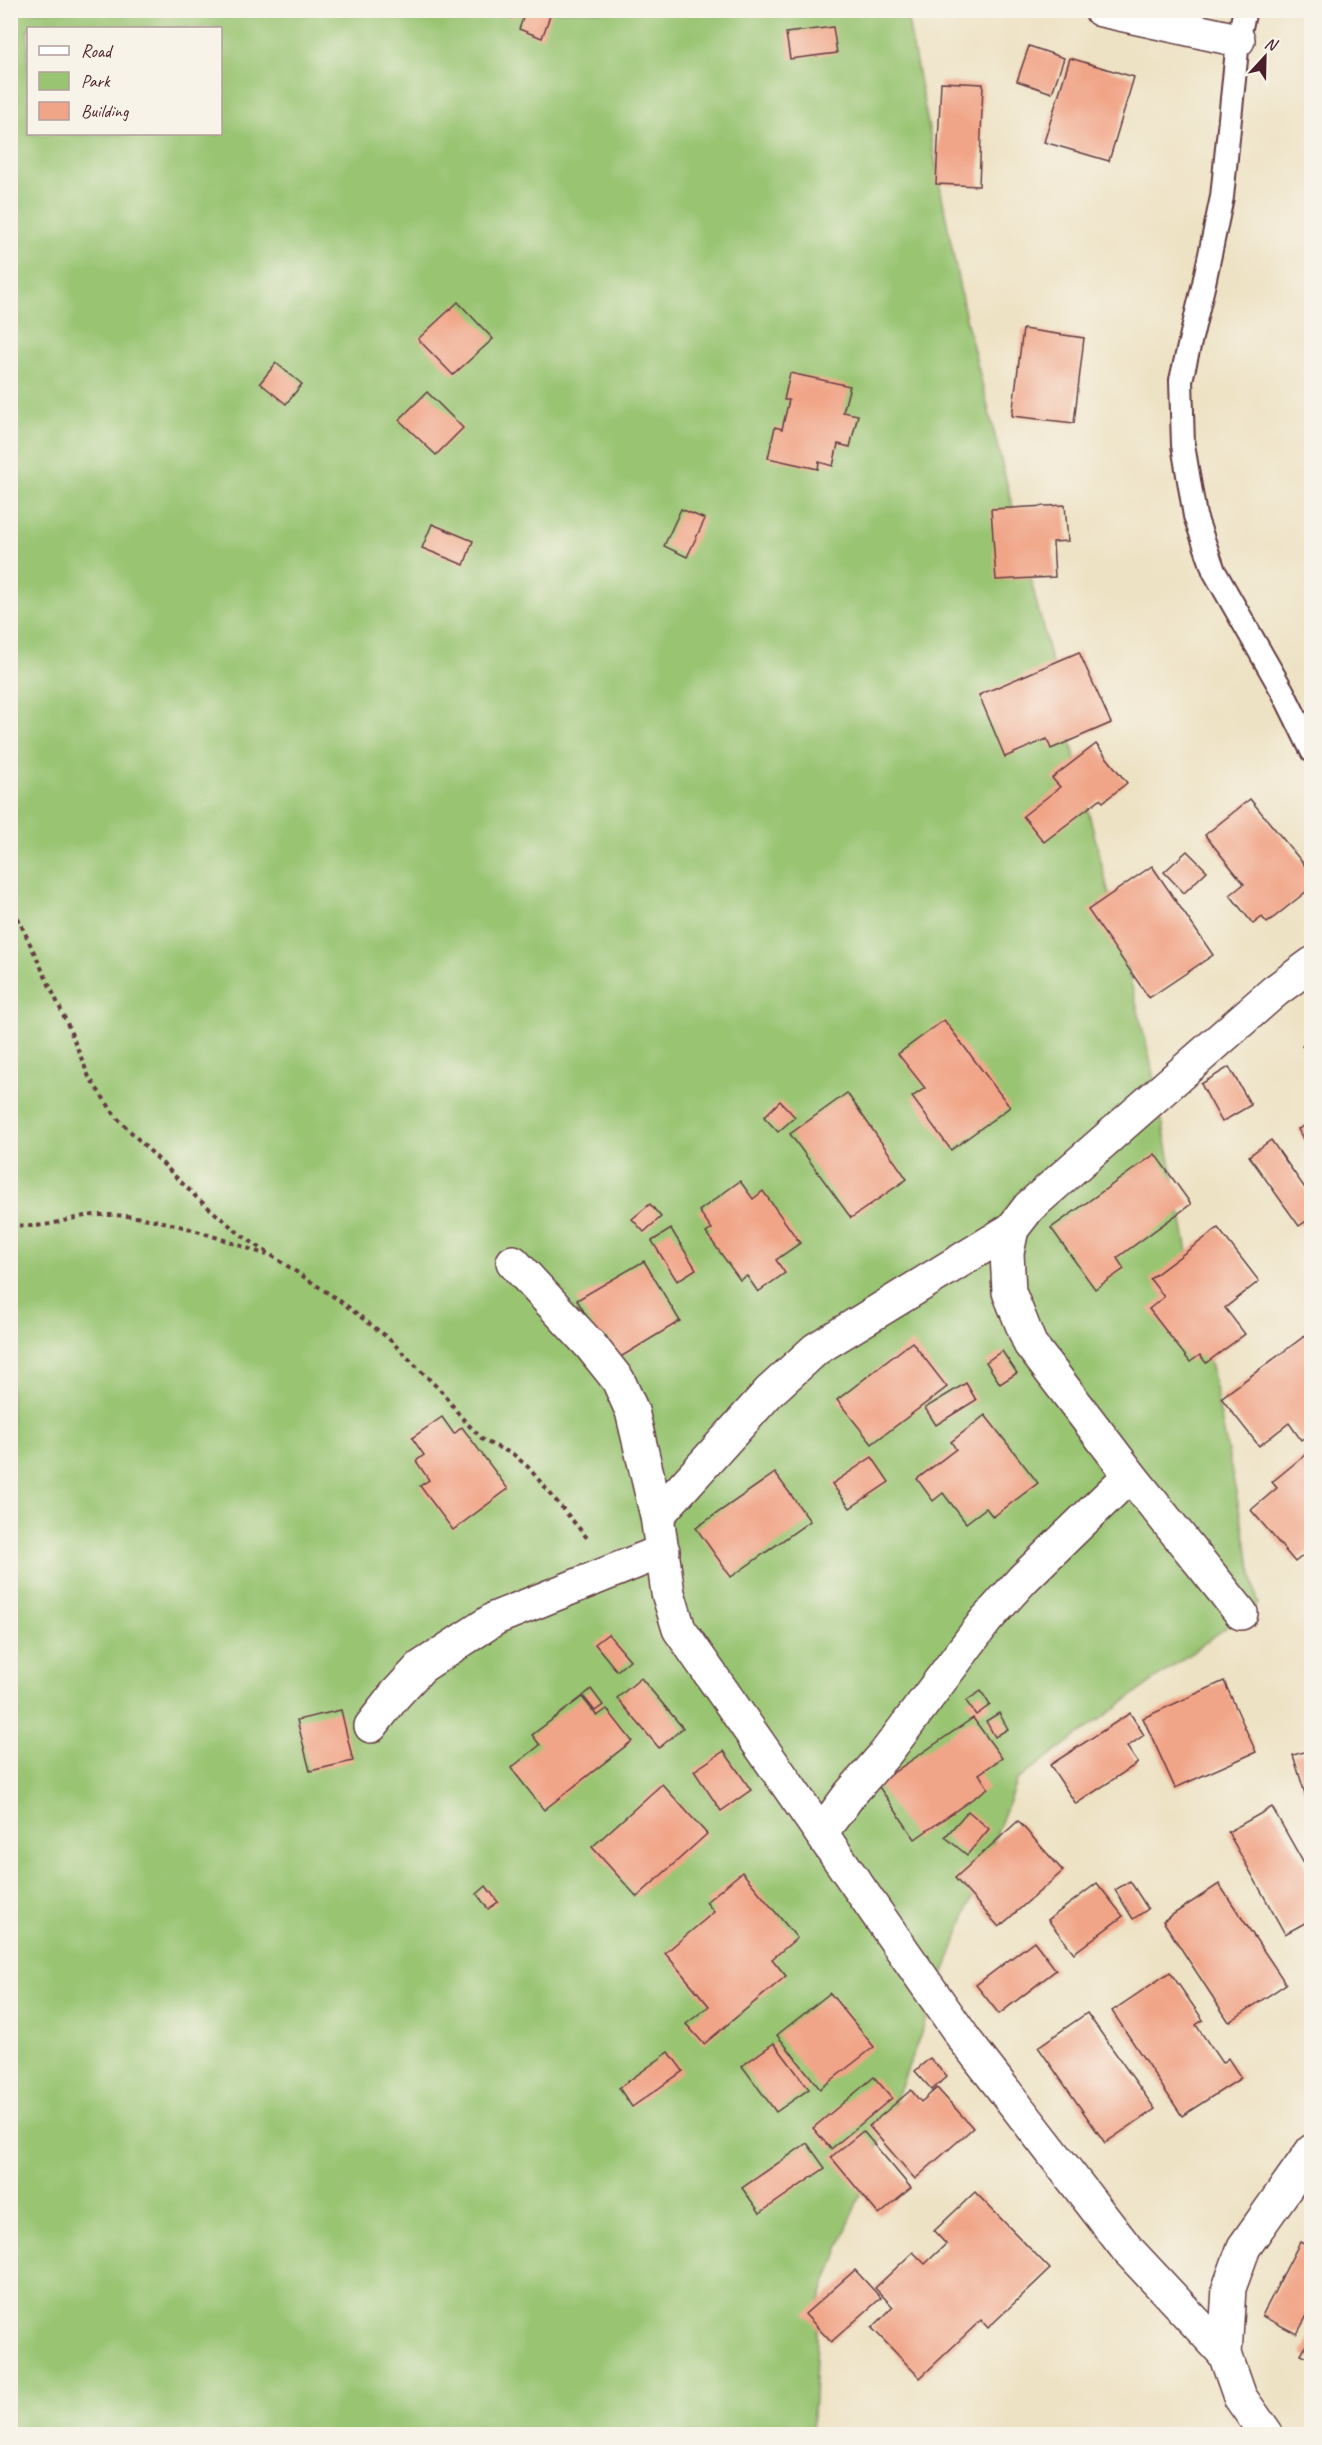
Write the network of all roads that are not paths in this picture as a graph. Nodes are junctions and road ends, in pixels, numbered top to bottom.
1 (1101, 10) edge
2 (1242, 25) edge
3 (1311, 751) edge
4 (1311, 964) edge
5 (1012, 1229) junction
6 (513, 1262) dead end
7 (1130, 1476) junction
8 (657, 1516) junction
9 (663, 1551) junction
10 (1241, 1613) dead end
11 (371, 1726) dead end
12 (821, 1833) junction
13 (1311, 2151) edge
14 (1225, 2354) junction
15 (1266, 2434) edge

1 - 2 street
2 - 3 lane
4 - 5 street
5 - 7 street
5 - 8 street
6 - 8 street
7 - 10 street
7 - 12 street
8 - 9 street
9 - 11 street
9 - 12 street
12 - 14 street
13 - 14 street
14 - 15 street

